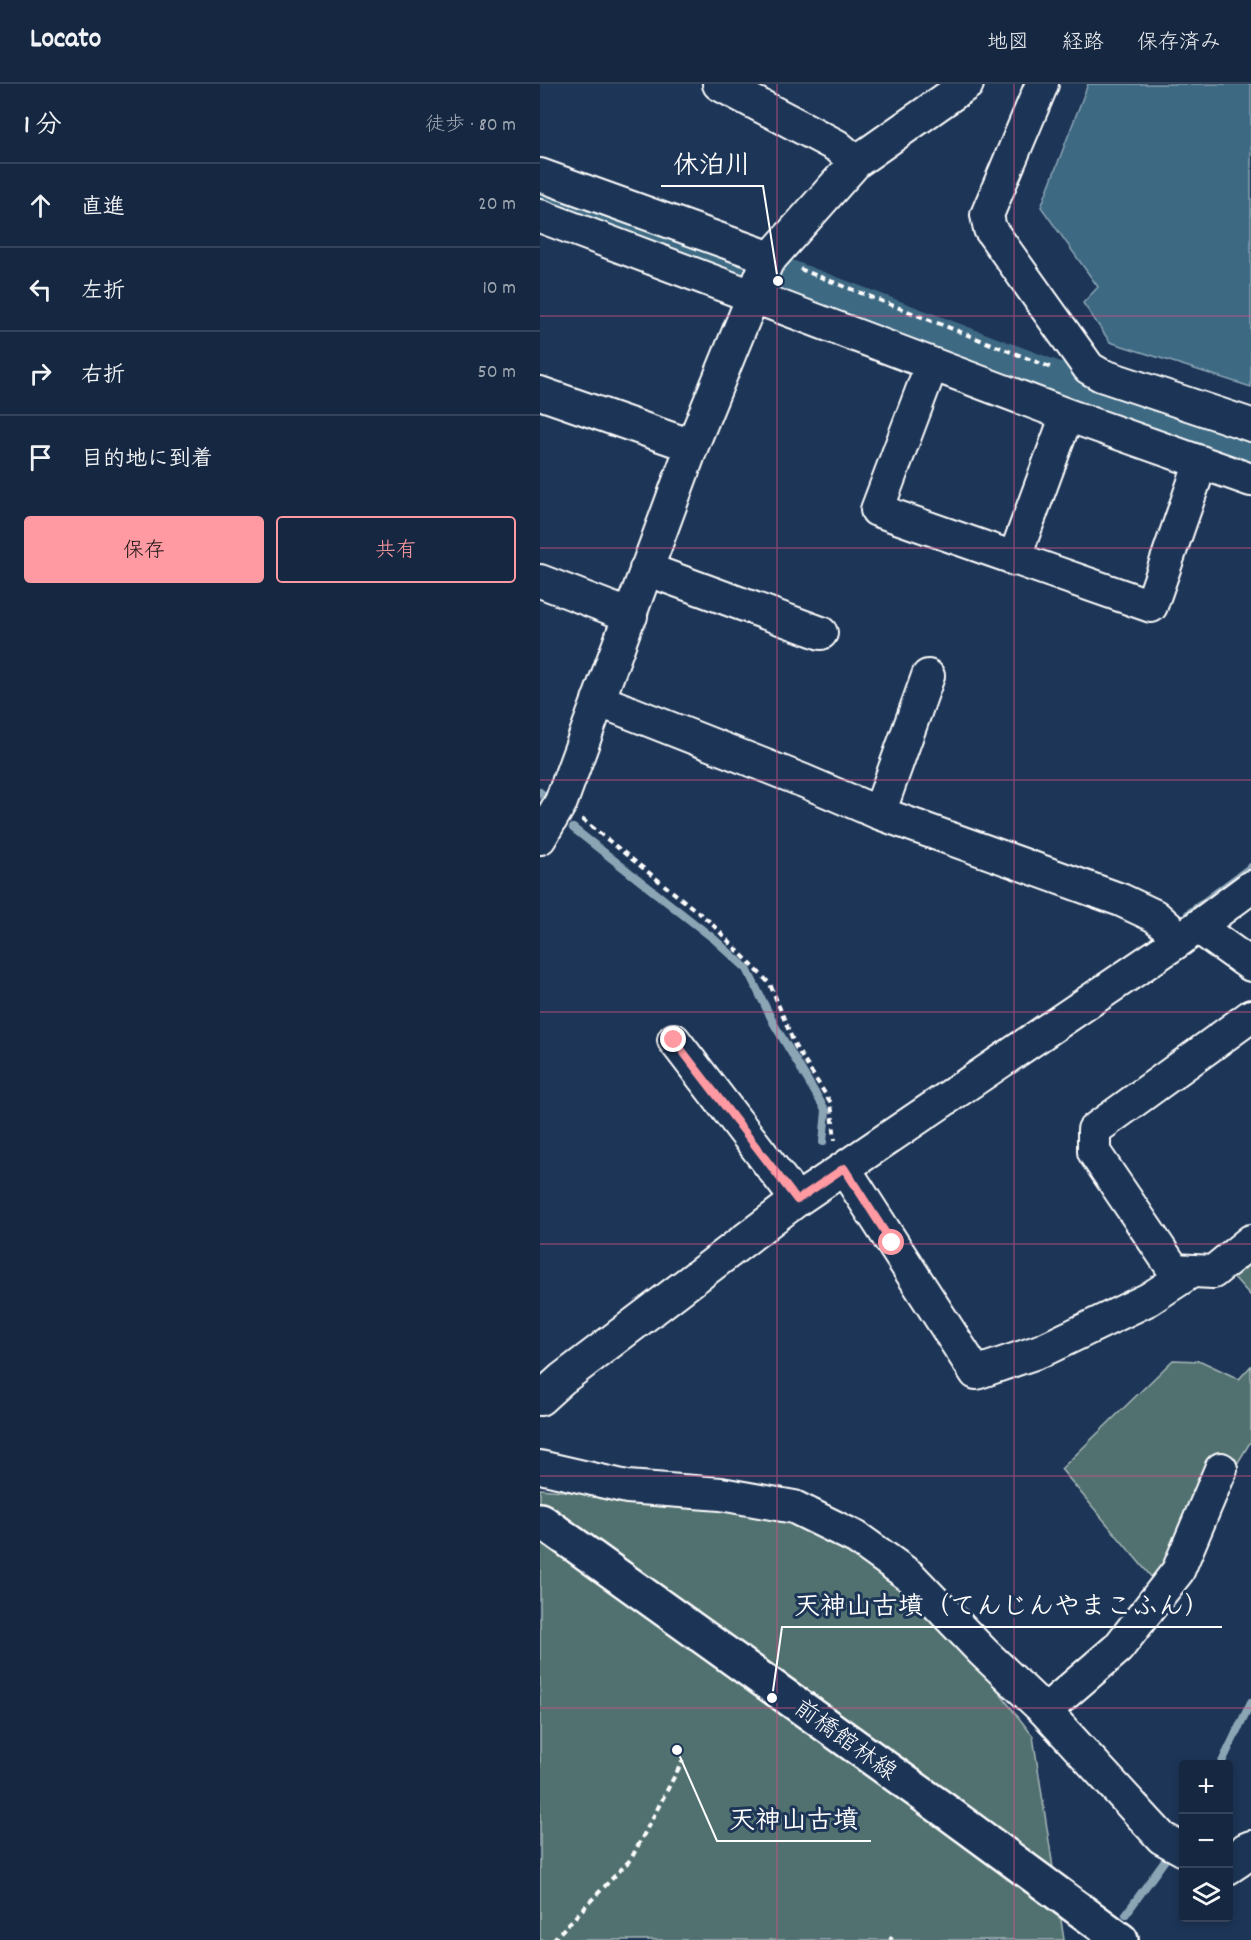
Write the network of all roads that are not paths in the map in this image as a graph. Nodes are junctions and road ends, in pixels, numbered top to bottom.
1 (719, 84) edge
2 (967, 84) edge
3 (1042, 84) edge
4 (856, 162) junction
5 (540, 175) edge
6 (540, 216) edge
7 (761, 276) junction
8 (932, 364) junction
9 (540, 393) edge
10 (1067, 415) junction
11 (1251, 425) edge
12 (692, 446) junction
13 (1201, 462) junction
14 (1251, 480) edge
15 (1014, 559) junction
16 (646, 569) junction
17 (540, 581) edge
18 (631, 616) junction
19 (821, 633) dead end
20 (928, 676) dead end
21 (598, 700) junction
22 (879, 813) junction
23 (540, 838) edge
24 (1251, 887) edge
25 (1189, 933) junction
26 (1251, 964) edge
27 (1251, 1017) edge
28 (674, 1040) dead end
29 (840, 1157) junction
30 (797, 1200) junction
31 (1251, 1241) edge
32 (1192, 1271) junction
33 (540, 1399) edge
34 (540, 1467) edge
35 (1221, 1469) dead end
36 (540, 1520) edge
37 (1045, 1711) junction
38 (1173, 1844) edge
39 (1251, 1847) edge
40 (1233, 1865) edge
41 (1121, 1940) edge

1 - 4 street
2 - 4 street
3 - 11 street
4 - 7 street
5 - 7 street
6 - 7 street
7 - 8 street
7 - 12 street
8 - 10 street
8 - 15 street
9 - 12 street
10 - 13 street
10 - 15 street
12 - 16 street
13 - 14 street
13 - 15 street
16 - 18 street
16 - 19 street
17 - 18 street
18 - 21 street
20 - 22 street
21 - 22 street
21 - 23 street
22 - 25 street
24 - 25 street
25 - 26 street
25 - 29 street
27 - 32 street
28 - 30 street
29 - 30 street
29 - 32 street
30 - 33 street
31 - 32 street
34 - 37 street
35 - 37 street
36 - 41 main road, 前橋館林線
37 - 38 street
39 - 40 street

